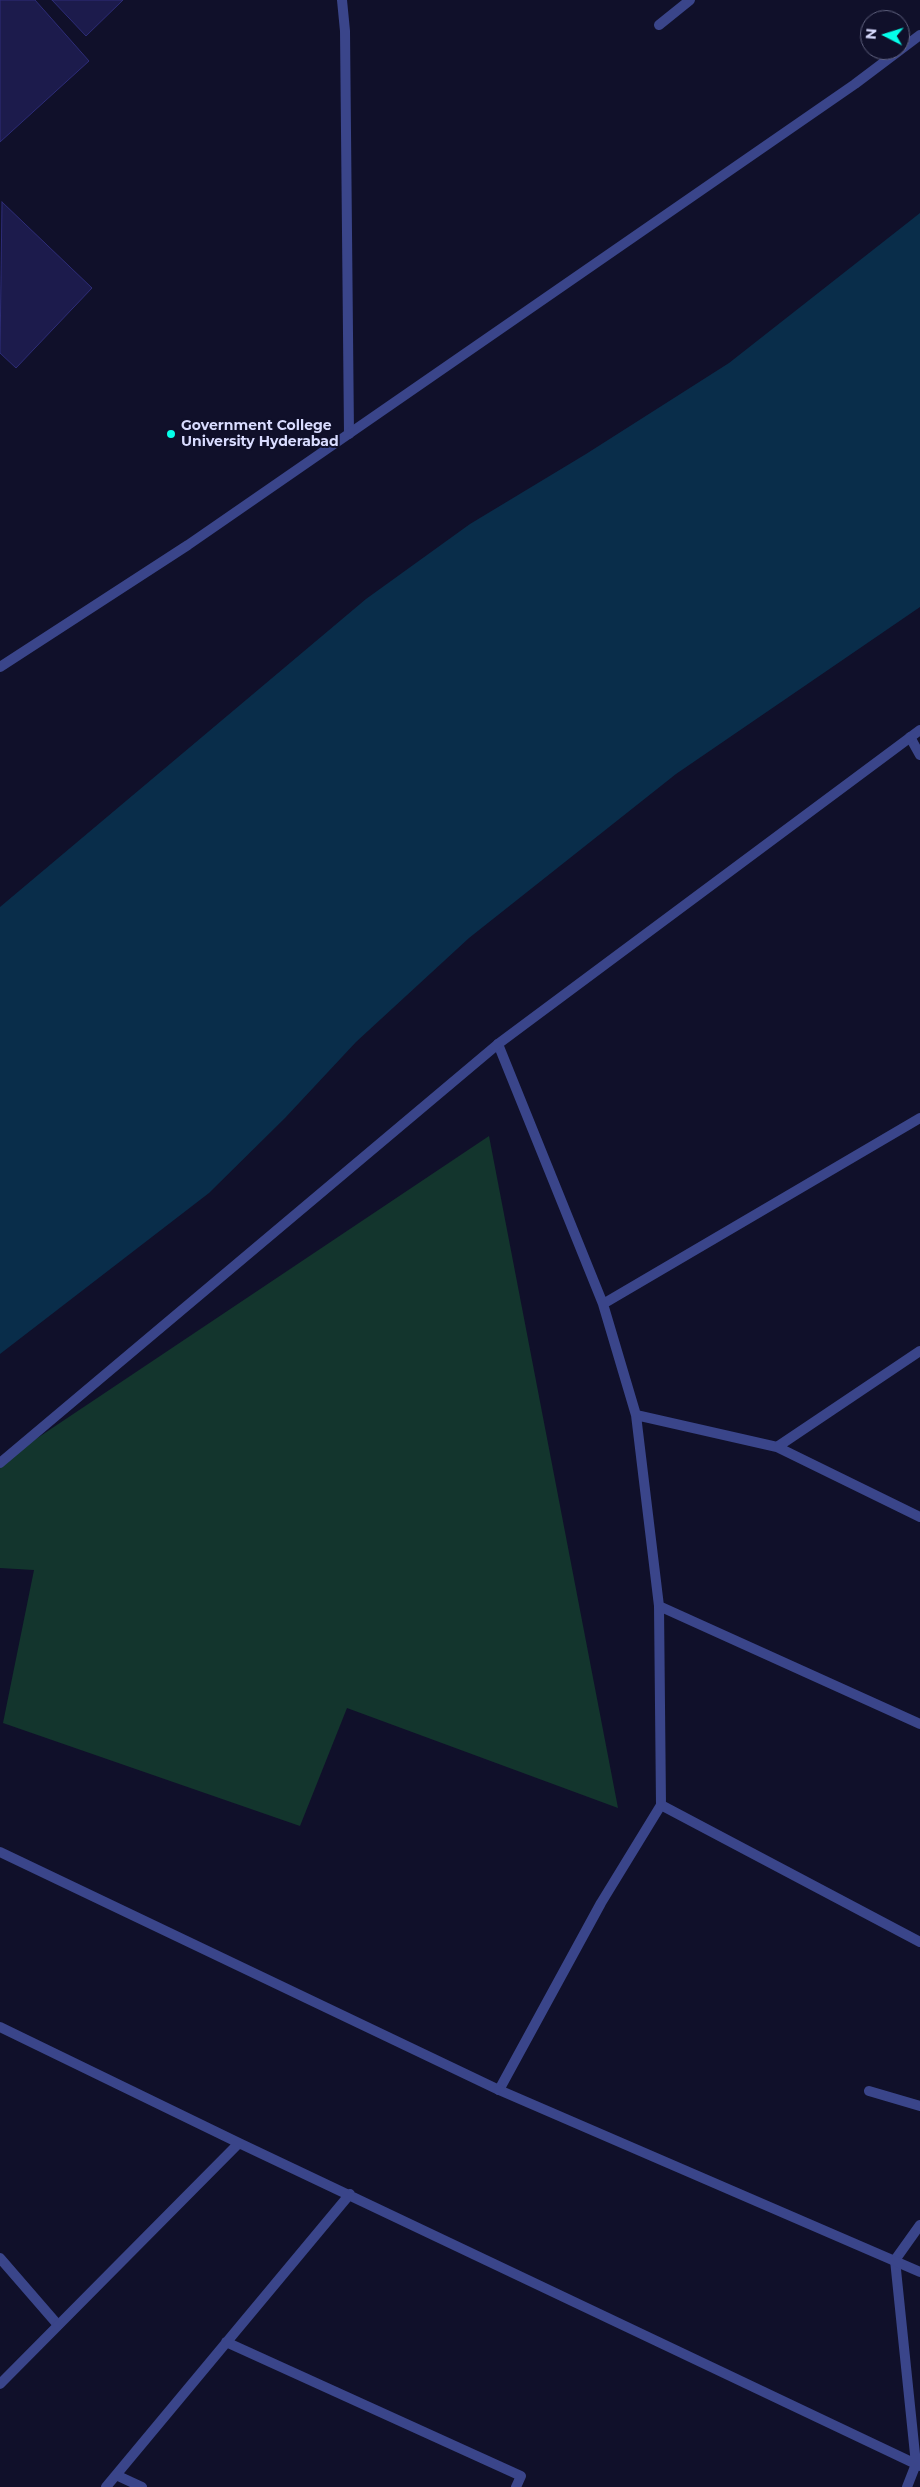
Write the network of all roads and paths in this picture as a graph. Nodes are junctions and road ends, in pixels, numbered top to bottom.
1 (342, 0) edge
2 (690, 0) edge
3 (659, 25) dead end
4 (920, 36) edge
5 (350, 434) junction
6 (0, 666) edge
7 (920, 730) edge
8 (910, 737) junction
9 (920, 755) edge
10 (498, 1044) junction
11 (920, 1118) edge
12 (603, 1304) junction
13 (920, 1351) edge
14 (636, 1415) junction
15 (777, 1447) junction
16 (0, 1463) edge
17 (920, 1517) edge
18 (659, 1606) junction
19 (920, 1724) edge
20 (661, 1805) junction
21 (0, 1852) edge
22 (920, 1942) edge
23 (1, 2029) edge
24 (499, 2090) junction
25 (869, 2091) dead end
26 (920, 2106) edge
27 (239, 2143) junction
28 (350, 2194) junction
29 (920, 2225) edge
30 (0, 2258) edge
31 (894, 2260) junction
32 (920, 2272) edge
33 (58, 2325) junction
34 (226, 2342) junction
35 (0, 2384) edge
36 (918, 2465) edge
37 (116, 2475) junction
38 (106, 2487) edge
39 (142, 2487) edge
40 (516, 2487) edge
41 (907, 2487) edge

1 - 5 street
2 - 3 street
4 - 5 street
5 - 6 street
7 - 8 street
8 - 9 street
8 - 10 street
10 - 12 street
10 - 16 street
11 - 12 street
12 - 14 street
13 - 15 street
14 - 15 street
14 - 18 street
15 - 17 street
18 - 19 street
18 - 20 street
20 - 22 street
20 - 24 street
21 - 24 street
23 - 27 street
24 - 31 street
25 - 26 street
27 - 28 street
27 - 33 street
28 - 34 street
28 - 36 street
29 - 31 street
30 - 33 street
31 - 32 street
31 - 36 street
33 - 35 street
34 - 37 street
34 - 40 street
36 - 41 street
37 - 38 street
37 - 39 street

